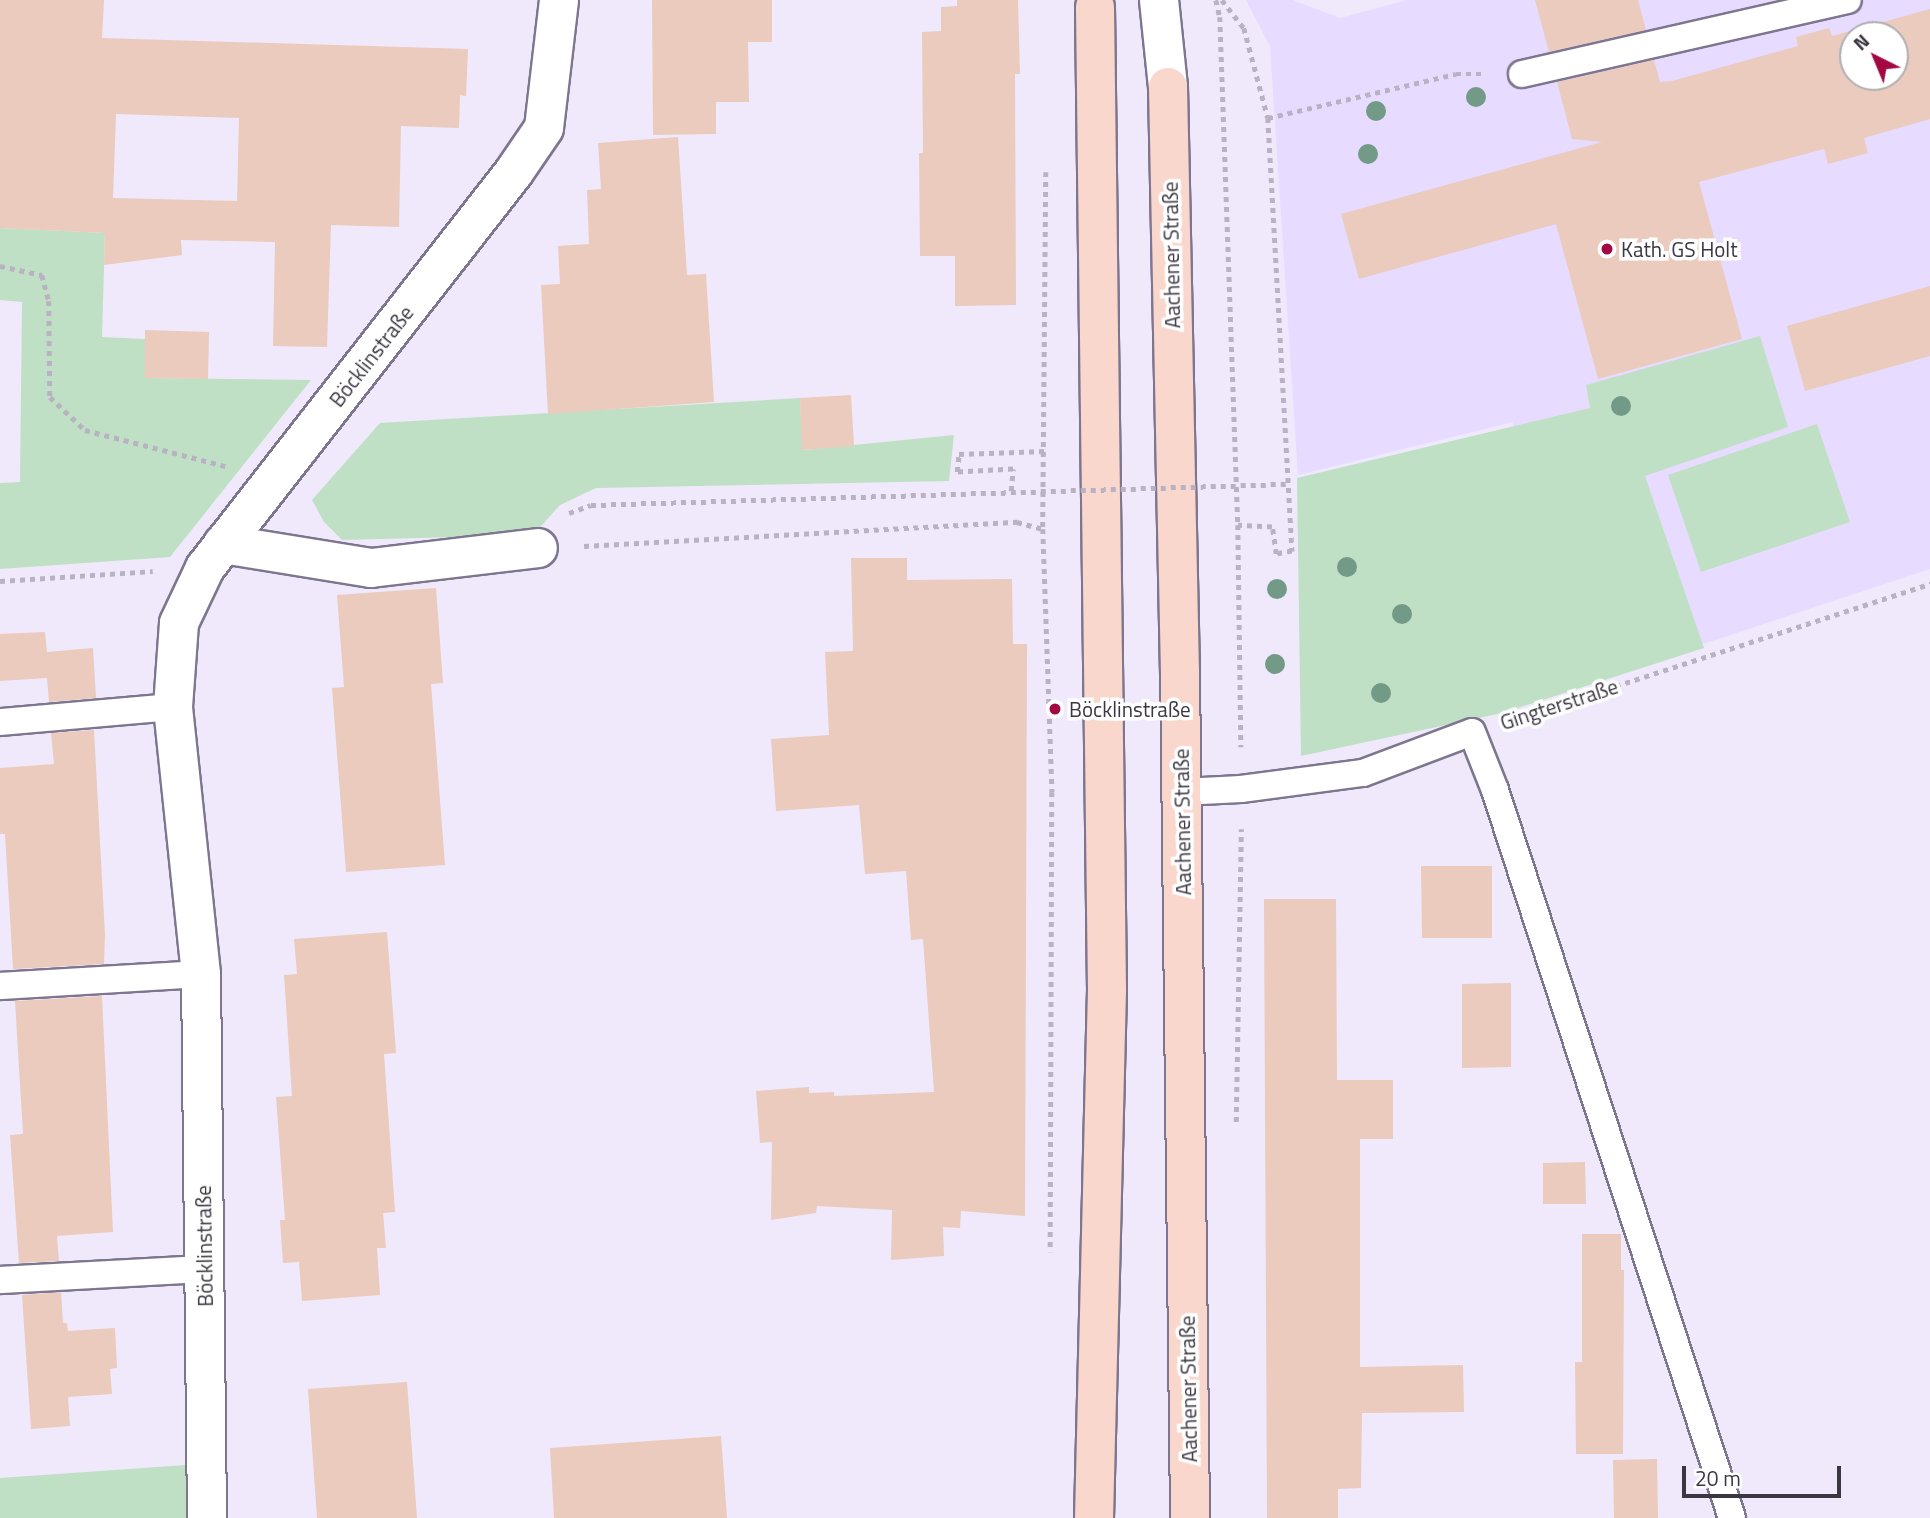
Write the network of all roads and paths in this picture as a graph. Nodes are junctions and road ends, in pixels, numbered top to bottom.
1 (559, 0) edge
2 (1159, 0) edge
3 (1216, 0) edge
4 (1222, 0) edge
5 (1848, 0) edge
6 (1095, 4) edge
7 (1522, 74) joint
8 (1168, 87) joint
9 (1268, 118) junction
10 (1046, 164) dead end
11 (0, 266) edge
12 (1045, 451) junction
13 (275, 479) junction
14 (1288, 484) junction
15 (1011, 491) junction
16 (590, 505) dead end
17 (1238, 525) junction
18 (1043, 529) junction
19 (538, 548) joint
20 (214, 556) junction
21 (0, 581) edge
22 (1930, 584) edge
23 (173, 707) junction
24 (0, 722) edge
25 (1472, 732) junction
26 (1241, 789) junction
27 (1182, 792) junction
28 (201, 974) junction
29 (0, 986) edge
30 (1050, 1260) dead end
31 (204, 1269) junction
32 (0, 1280) edge
33 (207, 1518) edge
34 (1094, 1518) edge
35 (1190, 1518) edge
36 (1732, 1518) edge

1 - 13 street, Böcklinstraße
2 - 8 street, Aachener Straße
3 - 17 path
4 - 9 path
5 - 7 lane
6 - 34 main road
7 - 9 path
8 - 27 main road, Aachener Straße
9 - 14 path
10 - 12 path
11 - 13 path
12 - 15 path
12 - 18 path
13 - 20 street, Böcklinstraße
14 - 15 path, bridge
14 - 17 path
15 - 16 path, bridge
17 - 26 path
18 - 19 path
18 - 30 path
19 - 20 street
20 - 21 path
20 - 23 street, Böcklinstraße
22 - 25 path, Gingterstraße
23 - 24 lane
23 - 28 street, Böcklinstraße
25 - 26 lane, Gingterstraße
25 - 36 lane
26 - 27 lane, Gingterstraße
27 - 35 main road, Aachener Straße
28 - 29 lane
28 - 31 street, Böcklinstraße
31 - 32 lane
31 - 33 street, Böcklinstraße

